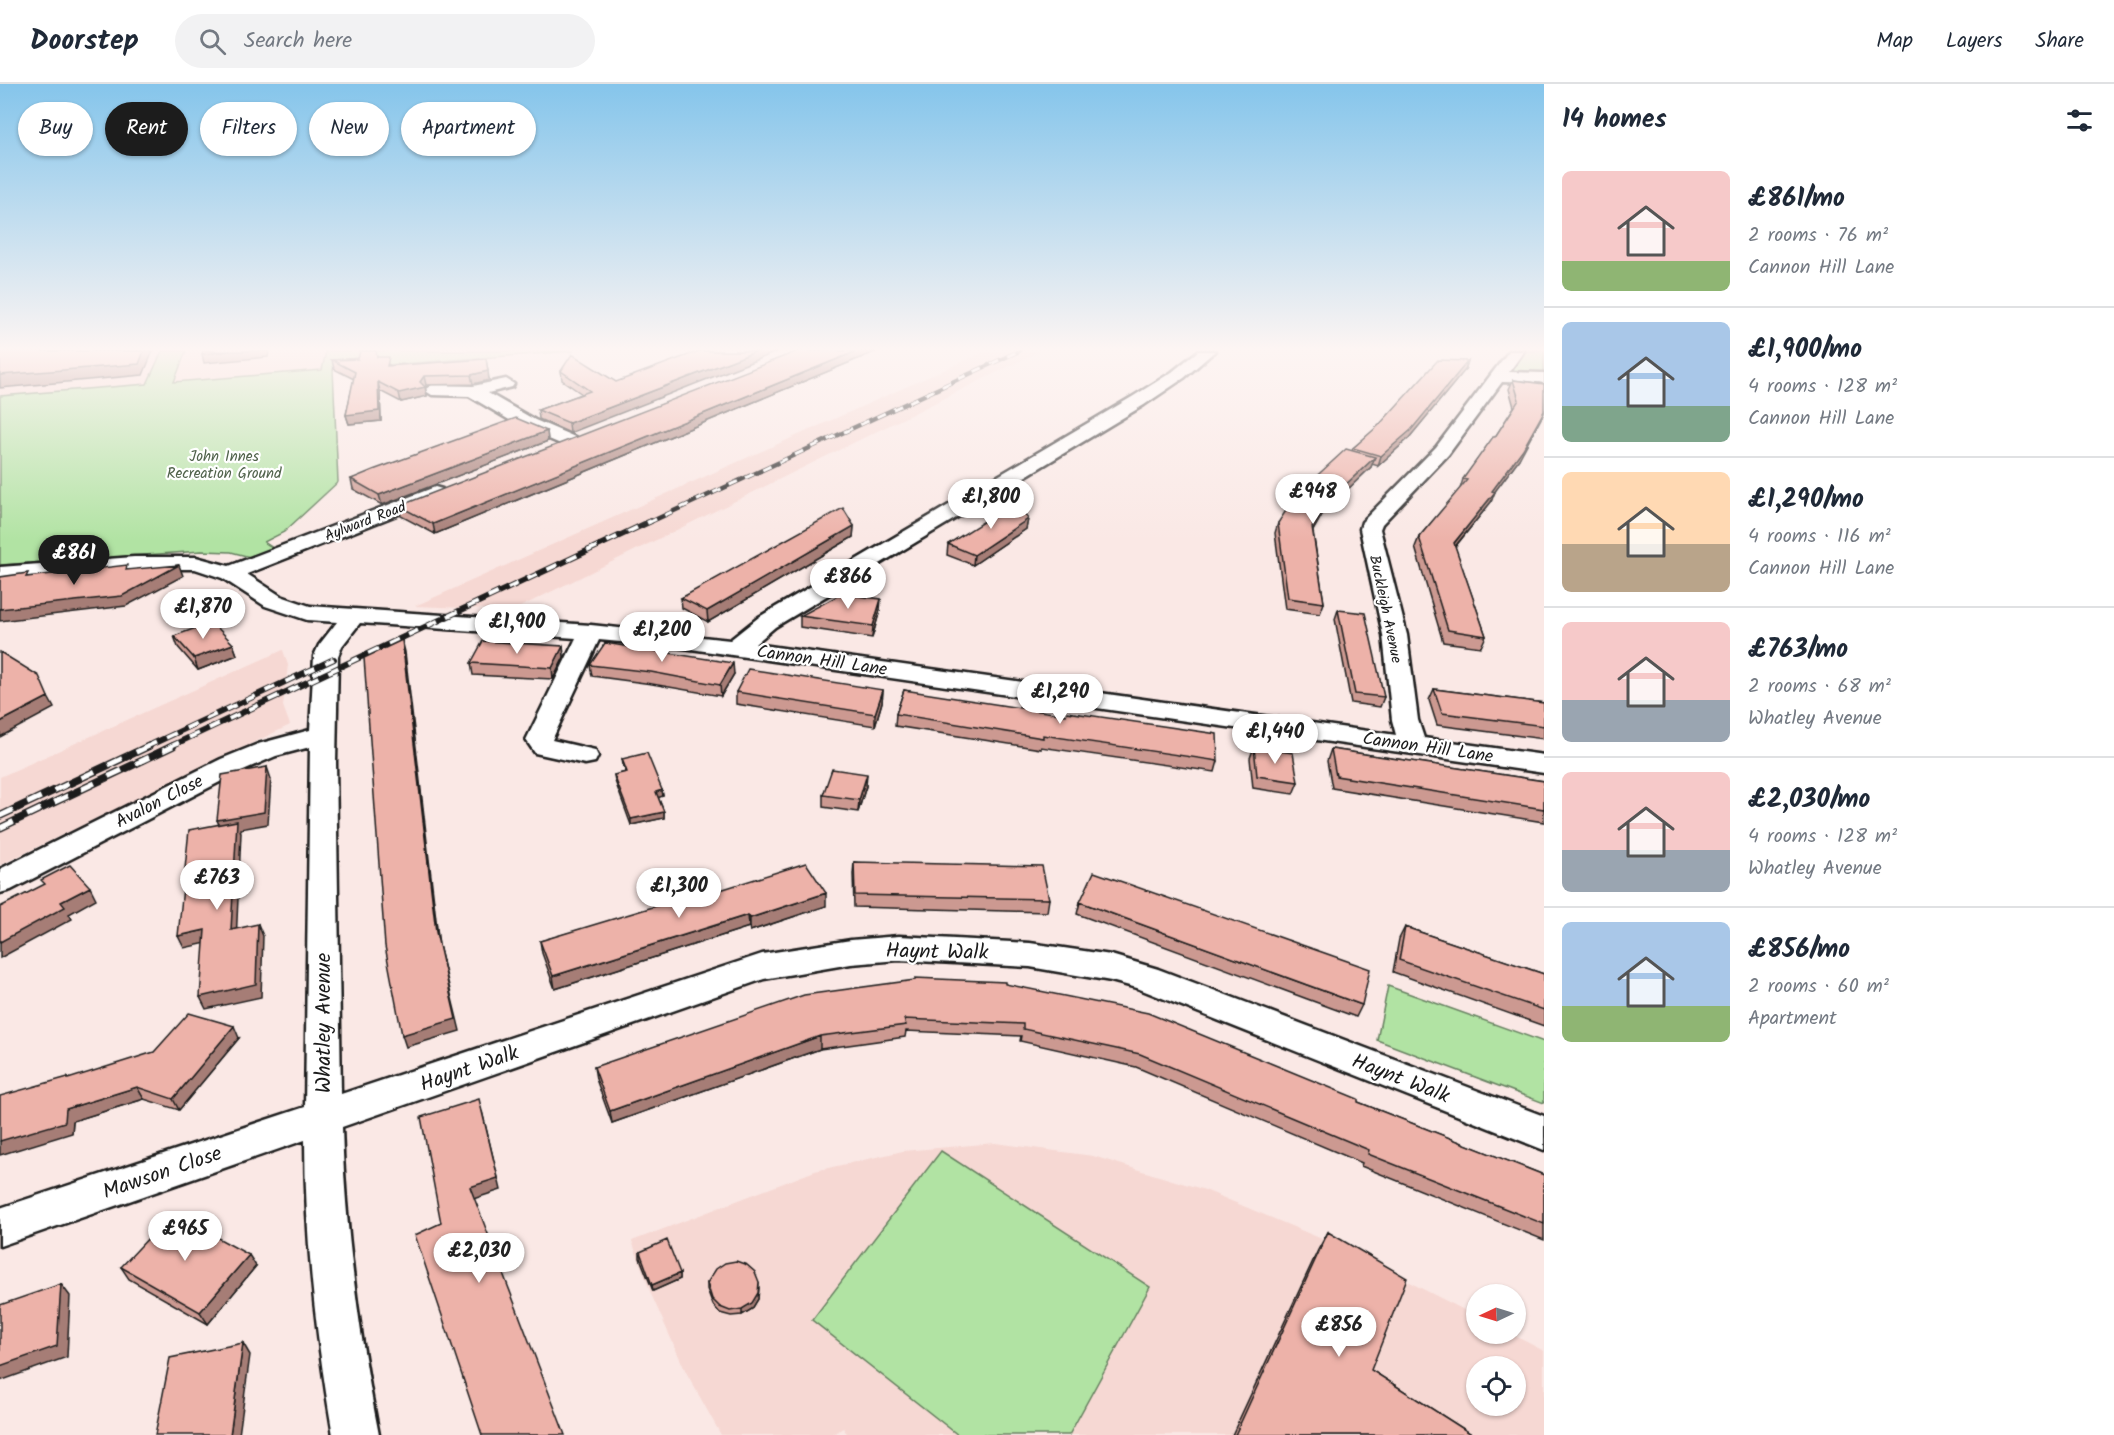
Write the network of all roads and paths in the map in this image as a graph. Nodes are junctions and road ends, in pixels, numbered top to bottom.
1 (513, 414) edge
2 (1115, 414) edge
3 (1469, 414) edge
4 (591, 433) edge
5 (568, 441) junction
6 (547, 449) edge
7 (451, 487) edge
8 (0, 573) edge
9 (230, 573) junction
10 (353, 617) junction
11 (591, 632) junction
12 (735, 648) junction
13 (323, 735) junction
14 (1413, 744) junction
15 (585, 756) dead end
16 (1544, 764) edge
17 (0, 882) edge
18 (324, 1116) junction
19 (1544, 1133) edge
20 (0, 1227) edge
21 (356, 1435) edge

1 - 5 street
2 - 12 street
3 - 14 street, Buckleigh Avenue
4 - 5 street
5 - 6 street
7 - 9 street, Aylward Road
8 - 9 street, Cannon Hill Lane
9 - 10 street, Cannon Hill Lane
10 - 11 street, Cannon Hill Lane
10 - 13 street, Whatley Avenue
11 - 12 street, Cannon Hill Lane
11 - 15 street
12 - 14 street, Cannon Hill Lane
13 - 17 street, Avalon Close
13 - 18 street, Whatley Avenue
14 - 16 street, Cannon Hill Lane
18 - 19 street, Haynt Walk
18 - 20 street, Mawson Close
18 - 21 street, Whatley Avenue

